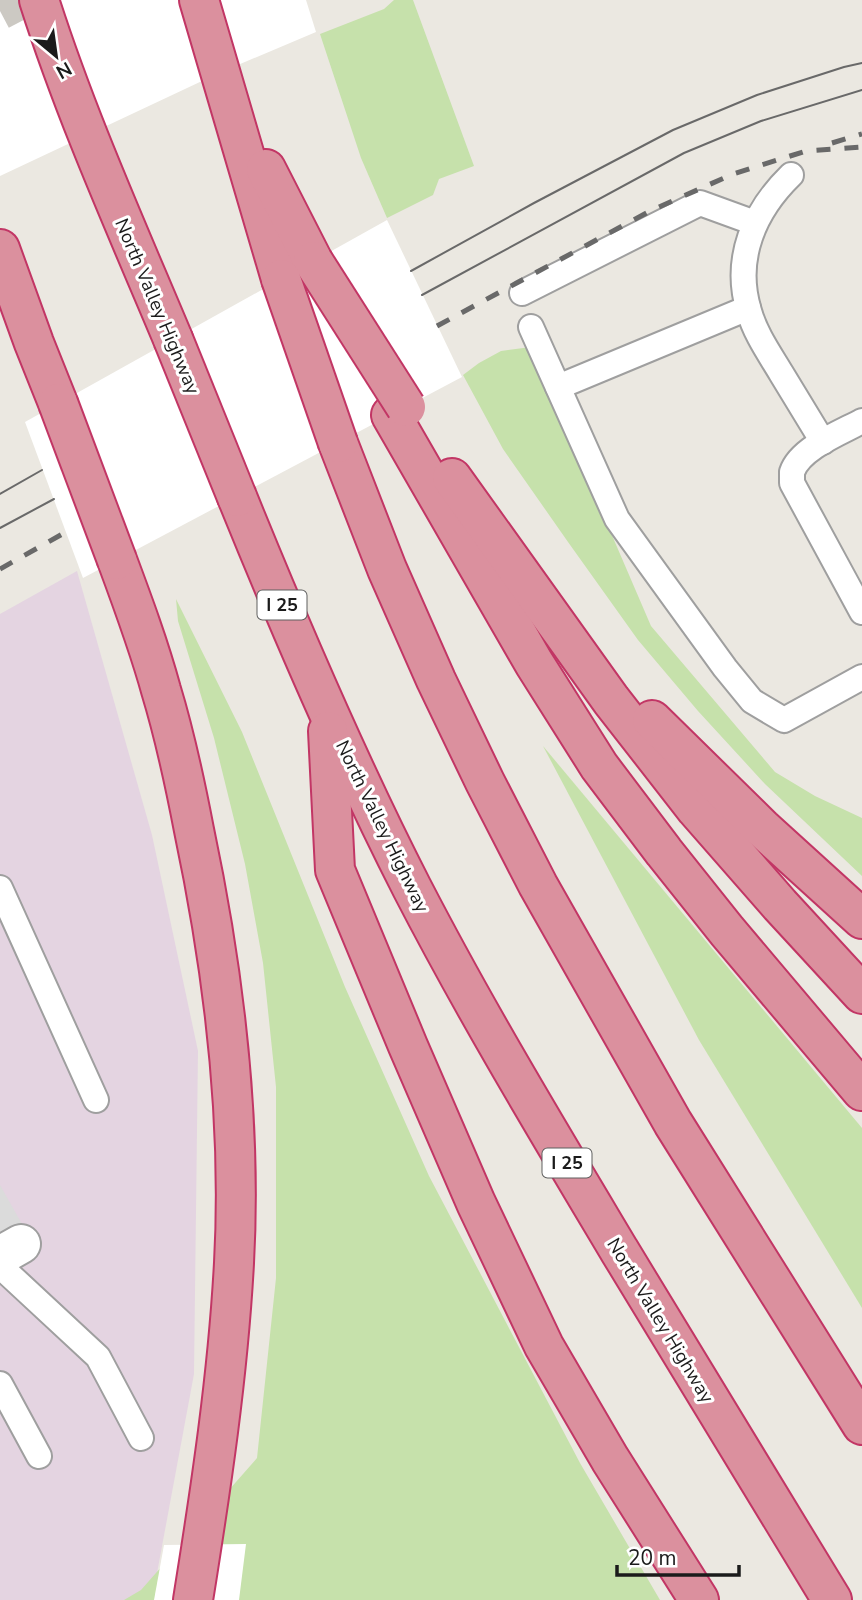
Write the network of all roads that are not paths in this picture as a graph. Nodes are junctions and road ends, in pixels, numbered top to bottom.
1 (39, 0) edge
2 (199, 0) edge
3 (791, 175) dead end
4 (755, 223) junction
5 (0, 249) edge
6 (297, 270) junction
7 (522, 293) dead end
8 (748, 308) junction
9 (531, 327) dead end
10 (558, 387) junction
11 (398, 411) junction
12 (862, 421) edge
13 (822, 442) junction
14 (495, 539) junction
15 (862, 612) edge
16 (862, 677) edge
17 (327, 712) junction
18 (0, 888) edge
19 (862, 919) edge
20 (862, 993) edge
21 (862, 1091) edge
22 (96, 1100) dead end
23 (7, 1255) edge
24 (0, 1384) edge
25 (862, 1425) edge
26 (141, 1438) dead end
27 (38, 1456) dead end
28 (193, 1600) edge
29 (699, 1600) edge
30 (832, 1600) edge

1 - 17 highway, North Valley Highway / I 25, bridge
2 - 6 highway
3 - 4 lane
4 - 7 lane
4 - 8 lane
5 - 28 highway, bridge
6 - 11 highway, bridge
6 - 25 highway, bridge
8 - 10 lane
8 - 13 lane
9 - 10 lane
10 - 16 lane
11 - 14 highway
11 - 21 highway
12 - 13 lane
13 - 15 lane
14 - 19 highway
14 - 20 highway
17 - 29 highway
17 - 30 highway, North Valley Highway / I 25
18 - 22 lane
23 - 26 lane
24 - 27 lane

